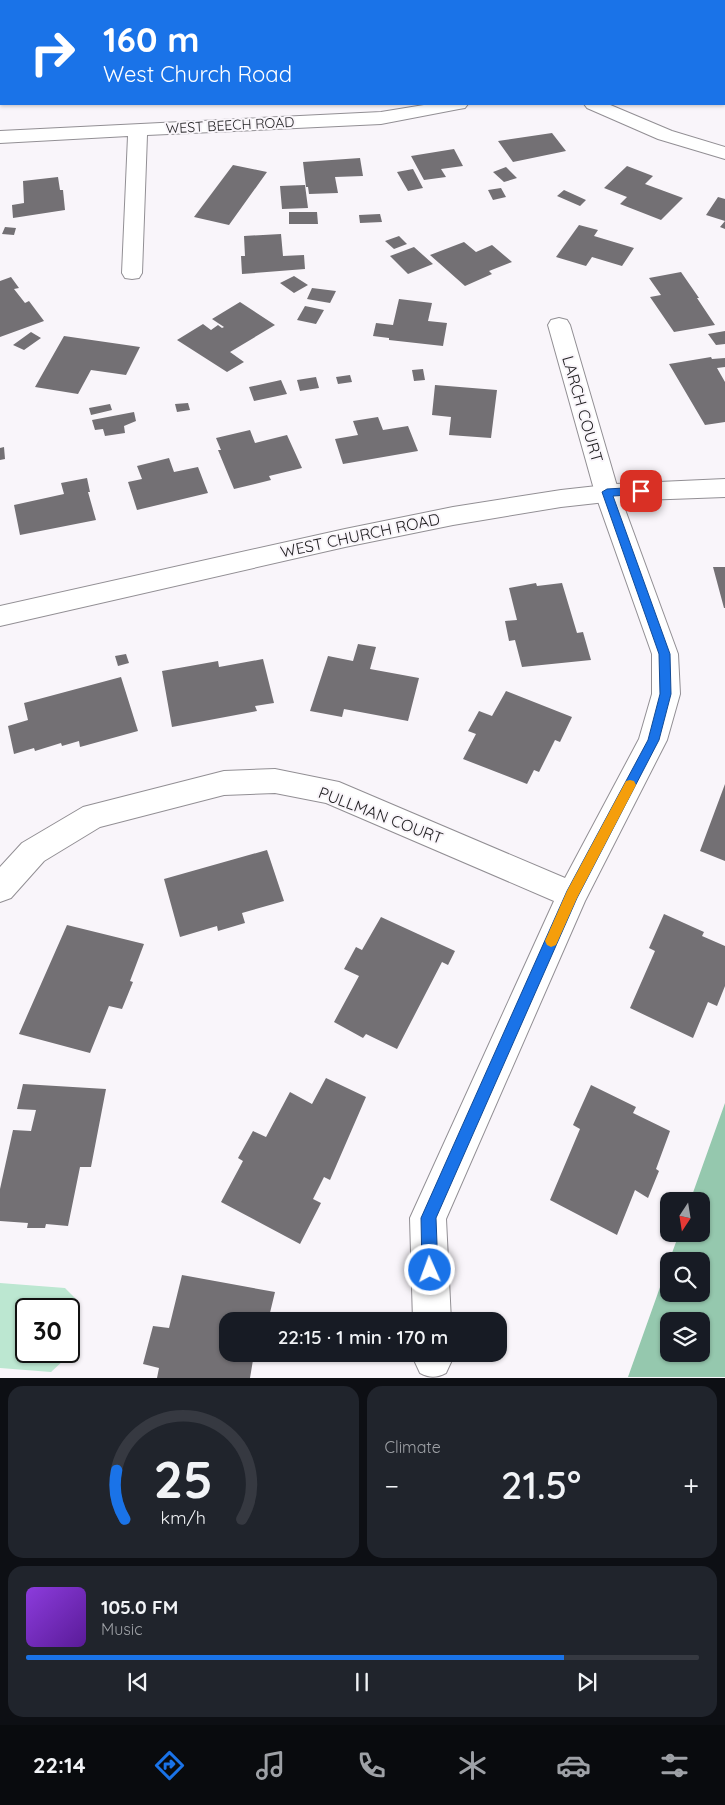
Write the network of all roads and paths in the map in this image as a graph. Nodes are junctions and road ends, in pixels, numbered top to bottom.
1 (452, 105) edge
2 (595, 105) edge
3 (138, 130) junction
4 (0, 138) edge
5 (725, 153) edge
6 (132, 273) dead end
7 (559, 325) dead end
8 (725, 488) edge
9 (607, 492) junction
10 (0, 616) edge
11 (0, 888) edge
12 (572, 895) junction
13 (432, 1312) edge

1 - 3 street, WEST BEECH ROAD
2 - 5 street
3 - 4 street, WEST BEECH ROAD
3 - 6 street
7 - 9 street, LARCH COURT
8 - 9 street, WEST CHURCH ROAD
9 - 10 street, WEST CHURCH ROAD
9 - 12 street, LARCH COURT
11 - 12 street, PULLMAN COURT
12 - 13 street, LARCH COURT

